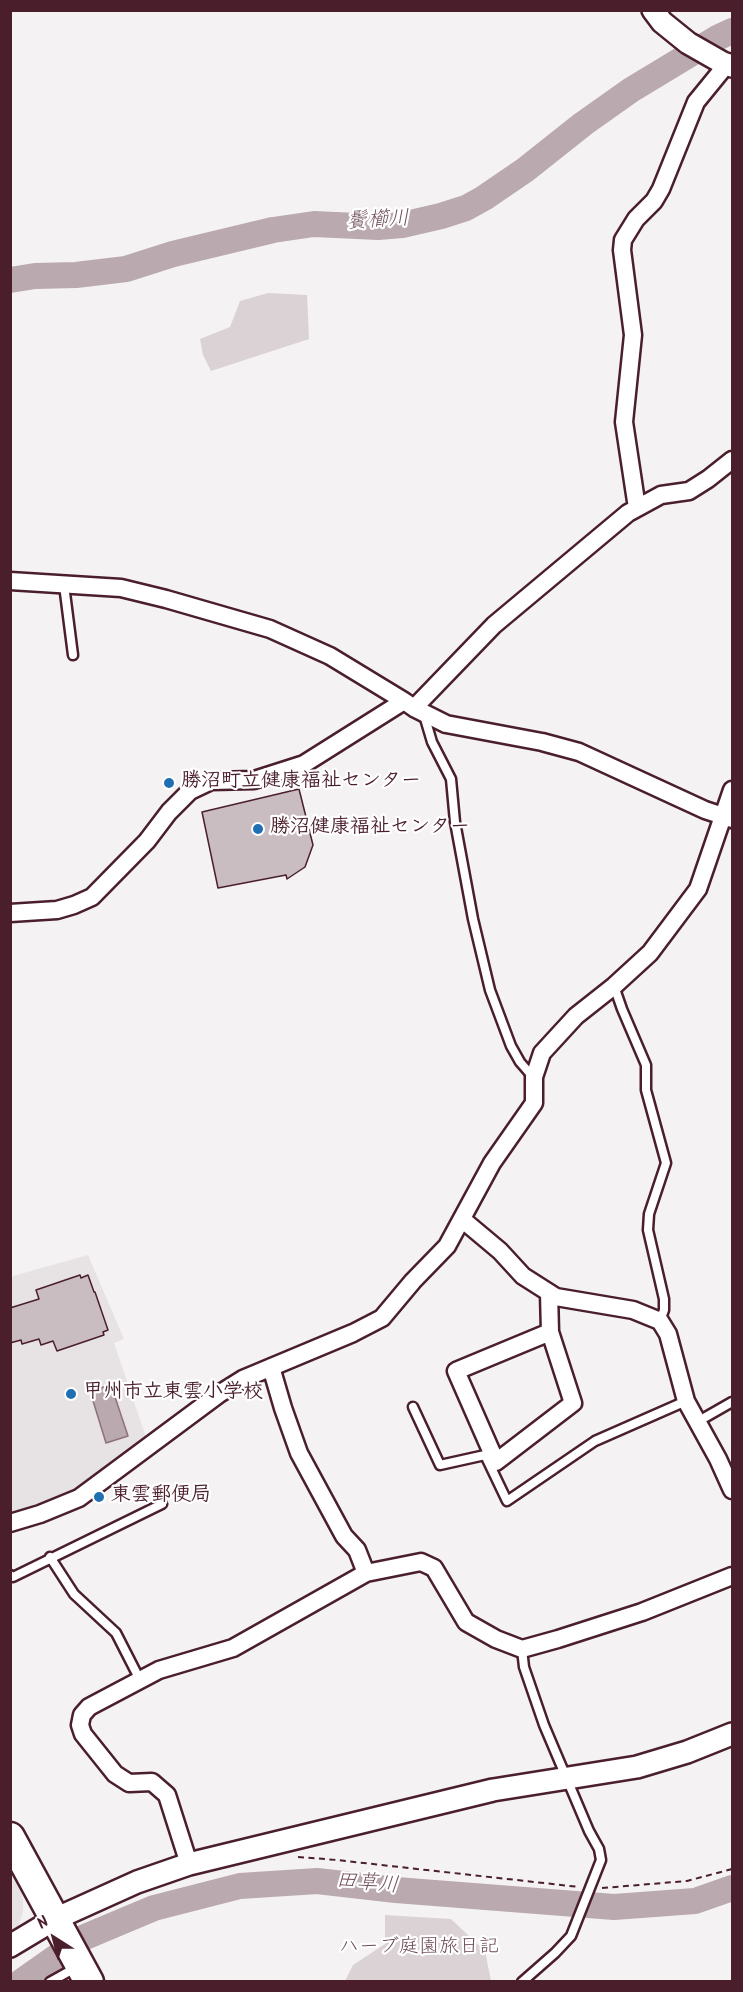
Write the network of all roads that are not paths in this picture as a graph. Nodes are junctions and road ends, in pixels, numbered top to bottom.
1 (657, 16) edge
2 (727, 65) edge
3 (732, 460) edge
4 (637, 508) junction
5 (10, 581) edge
6 (64, 585) junction
7 (73, 655) dead end
8 (414, 707) junction
9 (732, 790) edge
10 (728, 817) edge
11 (10, 913) edge
12 (614, 986) junction
13 (534, 1077) junction
14 (463, 1220) junction
15 (549, 1293) junction
16 (660, 1321) junction
17 (550, 1332) junction
18 (271, 1367) junction
19 (686, 1401) junction
20 (732, 1402) edge
21 (413, 1407) dead end
22 (697, 1422) junction
23 (732, 1490) edge
24 (162, 1504) dead end
25 (10, 1523) edge
26 (50, 1557) junction
27 (366, 1573) junction
28 (10, 1575) edge
29 (732, 1576) edge
30 (522, 1649) junction
31 (140, 1680) junction
32 (732, 1734) edge
33 (566, 1779) junction
34 (10, 1837) edge
35 (189, 1864) junction
36 (60, 1929) junction
37 (10, 1946) edge
38 (84, 1974) edge
39 (50, 1982) edge
40 (522, 1982) edge

1 - 2 street
2 - 4 street
3 - 4 street
4 - 8 street
5 - 6 street
6 - 7 lane
6 - 8 street
8 - 10 street
8 - 11 street
8 - 13 lane
9 - 10 street
10 - 12 street
12 - 13 street
12 - 16 lane
13 - 14 street
14 - 15 street
14 - 18 street
15 - 16 street
15 - 17 street
16 - 19 street
17 - 17 street
18 - 25 street
18 - 27 street
19 - 21 lane
19 - 22 street
20 - 22 lane
22 - 23 street
24 - 26 lane
26 - 28 lane
26 - 31 lane
27 - 30 street
27 - 31 street
29 - 30 street
30 - 33 lane
31 - 35 street
32 - 33 street
33 - 35 street
33 - 40 lane
34 - 36 highway
35 - 36 street
36 - 37 street
36 - 38 highway
38 - 39 lane

